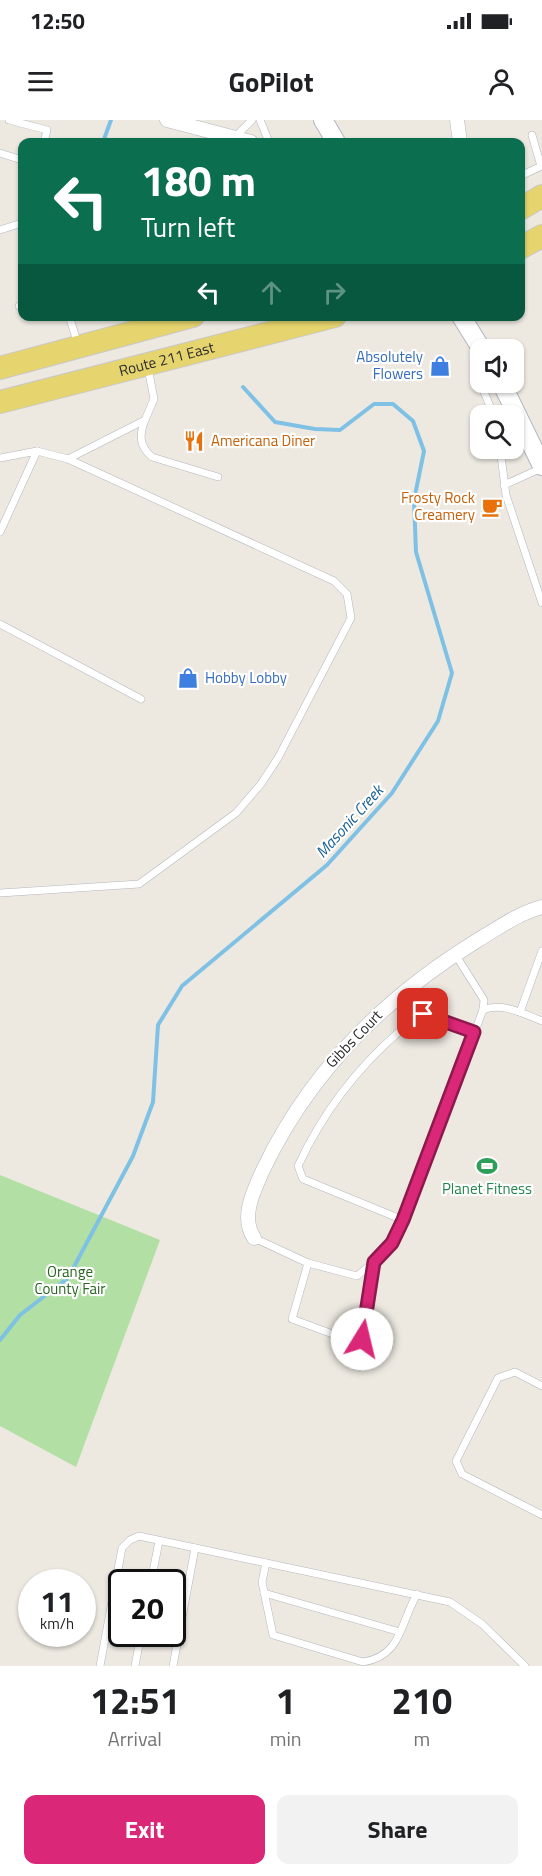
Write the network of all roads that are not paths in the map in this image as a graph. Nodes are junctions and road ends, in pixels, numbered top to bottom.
1 (9, 120) edge
2 (167, 120) edge
3 (252, 120) edge
4 (260, 120) edge
5 (323, 120) edge
6 (457, 120) edge
7 (532, 135) dead end
8 (46, 138) edge
9 (234, 138) joint
10 (267, 138) edge
11 (334, 138) edge
12 (459, 138) edge
13 (0, 153) edge
14 (18, 159) edge
15 (542, 166) edge
16 (525, 174) edge
17 (542, 196) edge
18 (525, 206) edge
19 (18, 224) edge
20 (0, 230) edge
21 (542, 236) edge
22 (525, 245) edge
23 (70, 321) edge
24 (174, 321) edge
25 (316, 321) edge
26 (464, 321) edge
27 (475, 339) edge
28 (78, 347) junction
29 (1, 364) edge
30 (147, 365) junction
31 (506, 393) edge
32 (0, 402) edge
33 (145, 420) junction
34 (37, 451) junction
35 (0, 458) edge
36 (68, 459) junction
37 (501, 459) edge
38 (542, 467) edge
39 (218, 477) dead end
40 (504, 485) junction
41 (0, 532) edge
42 (542, 603) edge
43 (0, 624) edge
44 (141, 699) dead end
45 (0, 893) edge
46 (542, 907) edge
47 (542, 951) edge
48 (455, 954) junction
49 (483, 1010) junction
50 (520, 1012) junction
51 (542, 1021) edge
52 (474, 1032) junction
53 (403, 1220) junction
54 (254, 1238) joint
55 (374, 1262) junction
56 (308, 1263) junction
57 (542, 1386) edge
58 (542, 1515) edge
59 (159, 1541) junction
60 (195, 1548) junction
61 (266, 1563) junction
62 (154, 1569) edge
63 (264, 1593) junction
64 (417, 1594) junction
65 (400, 1632) junction
66 (139, 1647) edge
67 (100, 1666) edge
68 (135, 1666) edge
69 (173, 1666) edge
70 (525, 1666) edge

1 - 8 lane
2 - 9 street
3 - 9 lane
4 - 10 lane
5 - 11 street
6 - 12 street
7 - 15 lane
13 - 14 lane
15 - 16 lane
17 - 18 main road
19 - 20 lane
21 - 22 main road
23 - 28 lane
24 - 28 main road
25 - 30 main road, Route 211 East
26 - 27 street
28 - 29 main road
30 - 32 main road, Route 211 East
30 - 33 lane
31 - 38 street
33 - 36 lane
33 - 39 lane
34 - 35 lane
34 - 36 lane
34 - 41 lane
36 - 45 lane
37 - 40 lane
38 - 40 lane
40 - 42 lane
43 - 44 lane
46 - 48 street, Gibbs Court
47 - 50 lane
48 - 49 lane
48 - 54 street, Gibbs Court
49 - 50 lane
49 - 52 lane
50 - 51 lane
52 - 53 lane
52 - 53 lane
53 - 55 lane
54 - 56 lane
55 - 56 lane
55 - 56 lane
57 - 58 lane
59 - 60 lane
59 - 62 lane
59 - 67 lane
60 - 61 lane
60 - 69 lane
61 - 63 lane
61 - 64 lane
63 - 65 lane
63 - 65 lane
64 - 65 lane
64 - 70 lane
66 - 68 lane

